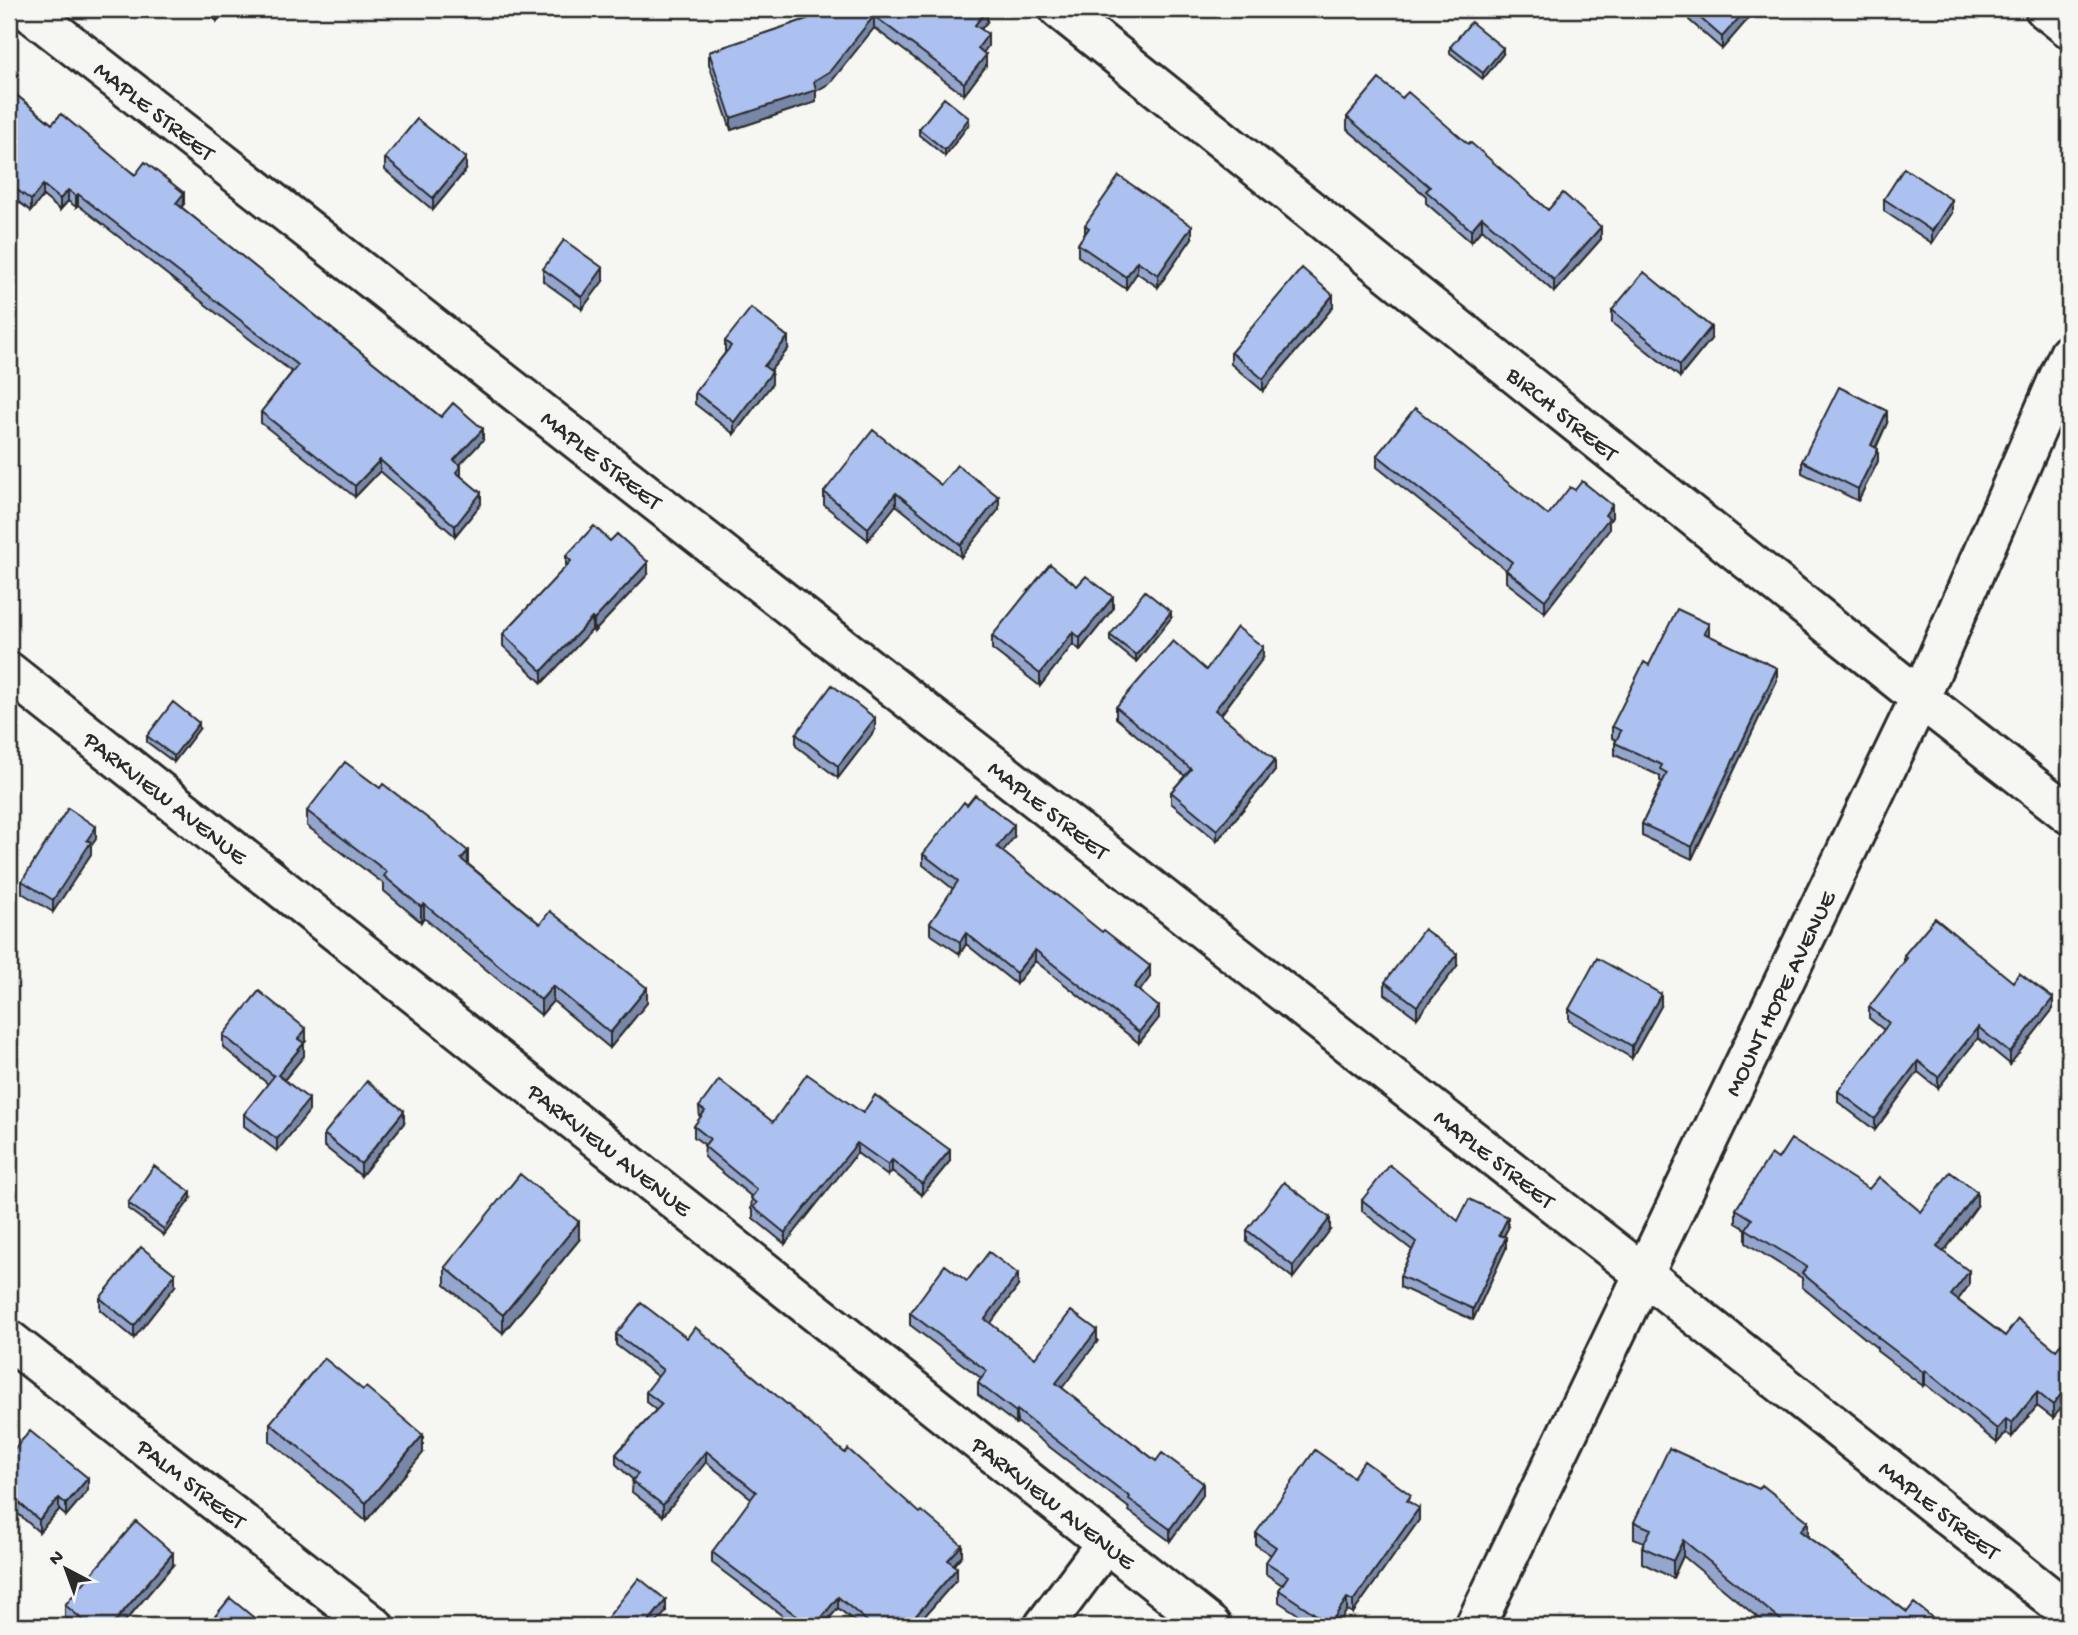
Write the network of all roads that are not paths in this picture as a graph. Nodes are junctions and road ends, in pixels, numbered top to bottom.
1 (26, 9) edge
2 (1059, 9) edge
3 (2045, 9) edge
4 (2069, 28) edge
5 (2069, 354) edge
6 (9, 672) edge
7 (1920, 698) junction
8 (2069, 814) edge
9 (1645, 1275) junction
10 (9, 1340) edge
11 (1106, 1543) junction
12 (2069, 1612) edge
13 (374, 1626) edge
14 (1044, 1626) edge
15 (1210, 1626) edge
16 (1475, 1626) edge

1 - 9 street, MAPLE STREET
2 - 7 street, BIRCH STREET
3 - 4 street
5 - 7 street, MOUNT HOPE AVENUE
6 - 11 street, PARKVIEW AVENUE
7 - 8 street, BIRCH STREET
7 - 9 street, MOUNT HOPE AVENUE
9 - 12 street, MAPLE STREET
9 - 16 street, MOUNT HOPE AVENUE
10 - 13 street, PALM STREET
11 - 14 street
11 - 15 street, PARKVIEW AVENUE

